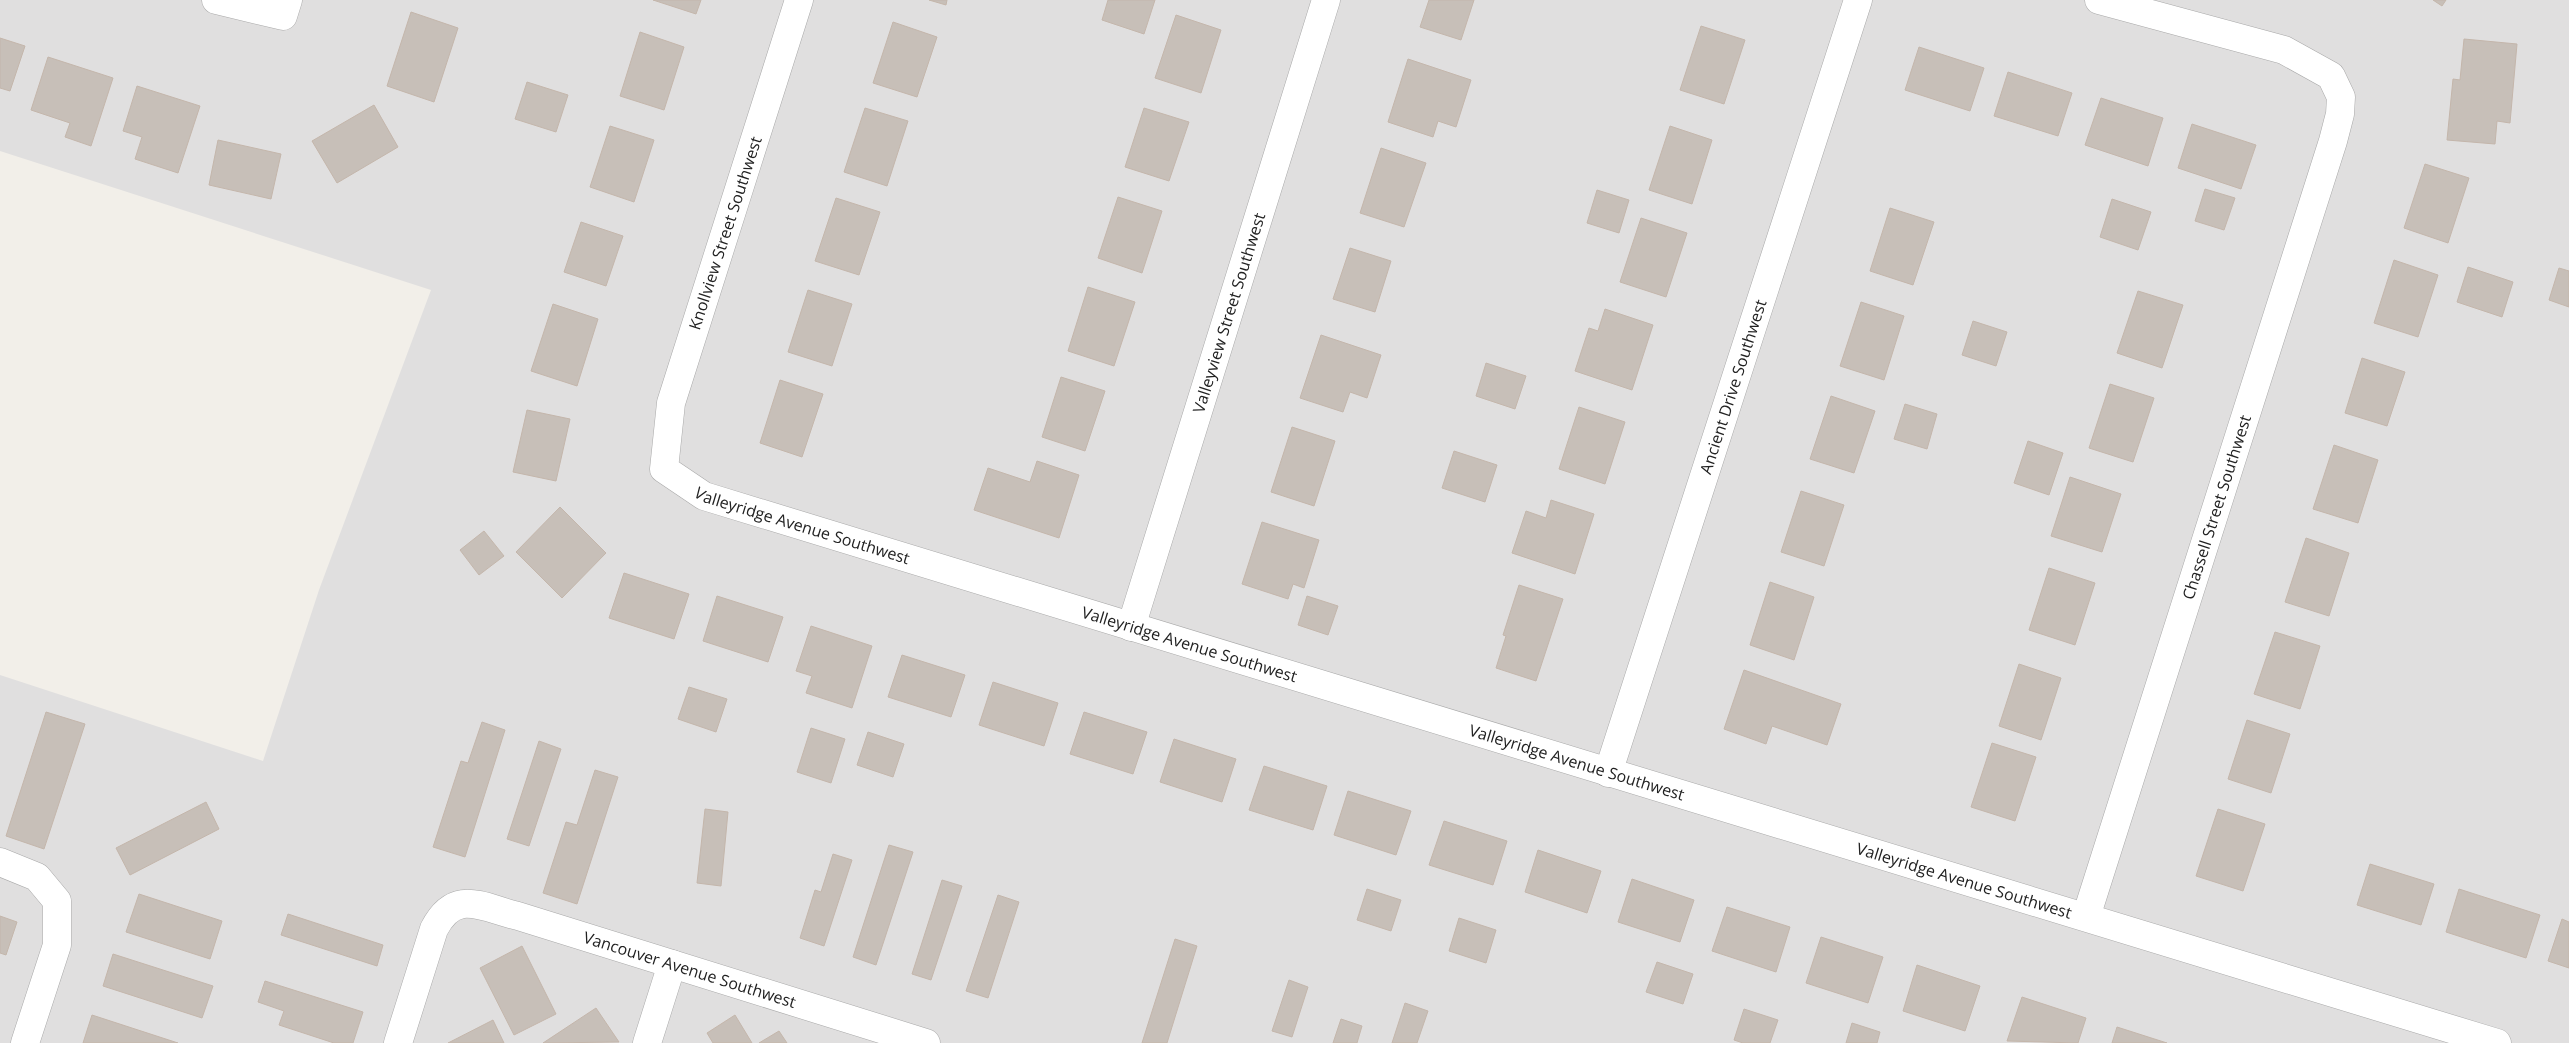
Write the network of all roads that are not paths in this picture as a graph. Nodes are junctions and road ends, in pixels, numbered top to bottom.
1 (216, 0) edge
2 (799, 0) edge
3 (1326, 0) edge
4 (1858, 0) edge
5 (2099, 0) edge
6 (286, 8) edge
7 (664, 469) joint
8 (1131, 627) junction
9 (1608, 773) junction
10 (0, 862) edge
11 (2086, 917) junction
12 (672, 964) junction
13 (912, 1041) edge
14 (25, 1043) edge
15 (398, 1043) edge
16 (647, 1043) edge
17 (2497, 1043) edge

1 - 6 street
2 - 7 street, Knollview Street Southwest
3 - 8 street, Valleyview Street Southwest
4 - 9 street, Ancient Drive Southwest
5 - 11 street, Chassell Street Southwest
7 - 8 street, Valleyridge Avenue Southwest
8 - 9 street, Valleyridge Avenue Southwest
9 - 11 street, Valleyridge Avenue Southwest
10 - 14 street
11 - 17 street, Valleyridge Avenue Southwest
12 - 13 street, Vancouver Avenue Southwest
12 - 15 street, Vancouver Avenue Southwest
12 - 16 street

